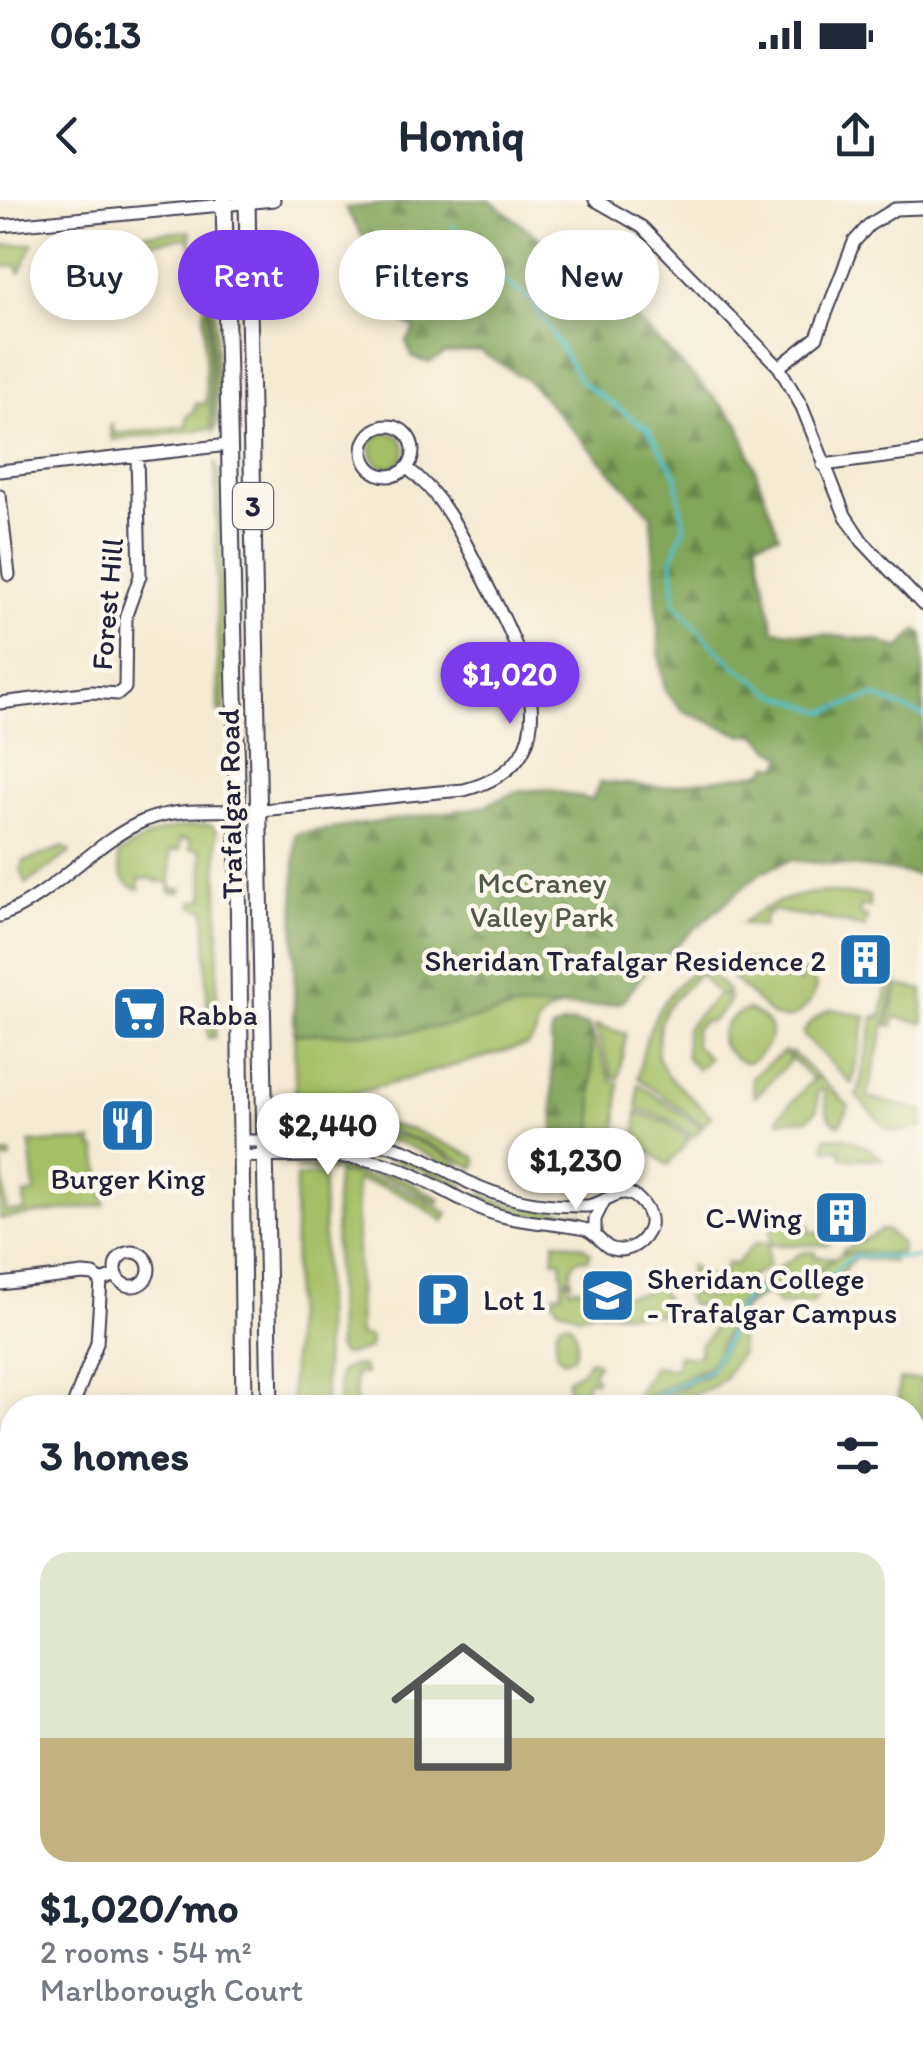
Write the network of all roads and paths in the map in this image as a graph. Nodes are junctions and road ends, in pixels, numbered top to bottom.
1 (274, 200) edge
2 (595, 200) edge
3 (247, 201) edge
4 (224, 202) edge
5 (923, 208) edge
6 (0, 226) edge
7 (779, 367) junction
8 (228, 445) junction
9 (923, 452) edge
10 (138, 456) junction
11 (823, 464) junction
12 (407, 468) junction
13 (0, 470) edge
14 (0, 496) edge
15 (9, 575) dead end
16 (923, 606) edge
17 (0, 702) edge
18 (258, 810) junction
19 (238, 812) junction
20 (0, 916) edge
21 (242, 1148) junction
22 (266, 1149) junction
23 (604, 1201) junction
24 (596, 1234) junction
25 (116, 1275) dead end
26 (101, 1281) junction
27 (0, 1284) edge
28 (77, 1395) edge
29 (244, 1395) edge
30 (270, 1395) edge

1 - 3 street
2 - 7 street
3 - 4 street
3 - 18 main road, Trafalgar Road / 3
4 - 6 street
4 - 8 main road, Trafalgar Road / 3
5 - 7 street
7 - 11 street
8 - 10 street
8 - 19 main road, Trafalgar Road / 3
9 - 11 street
10 - 13 street
10 - 17 street, Forest Hill
11 - 16 street
12 - 12 street
12 - 18 street
14 - 15 street
18 - 19 street
18 - 22 main road, Trafalgar Road / 3
19 - 20 street
19 - 21 main road, Trafalgar Road / 3
21 - 22 street
21 - 29 main road, Trafalgar Road / 3
22 - 23 street
22 - 24 street
22 - 30 main road, Trafalgar Road / 3
23 - 24 street
23 - 24 street
25 - 26 street
26 - 27 street
26 - 28 street

